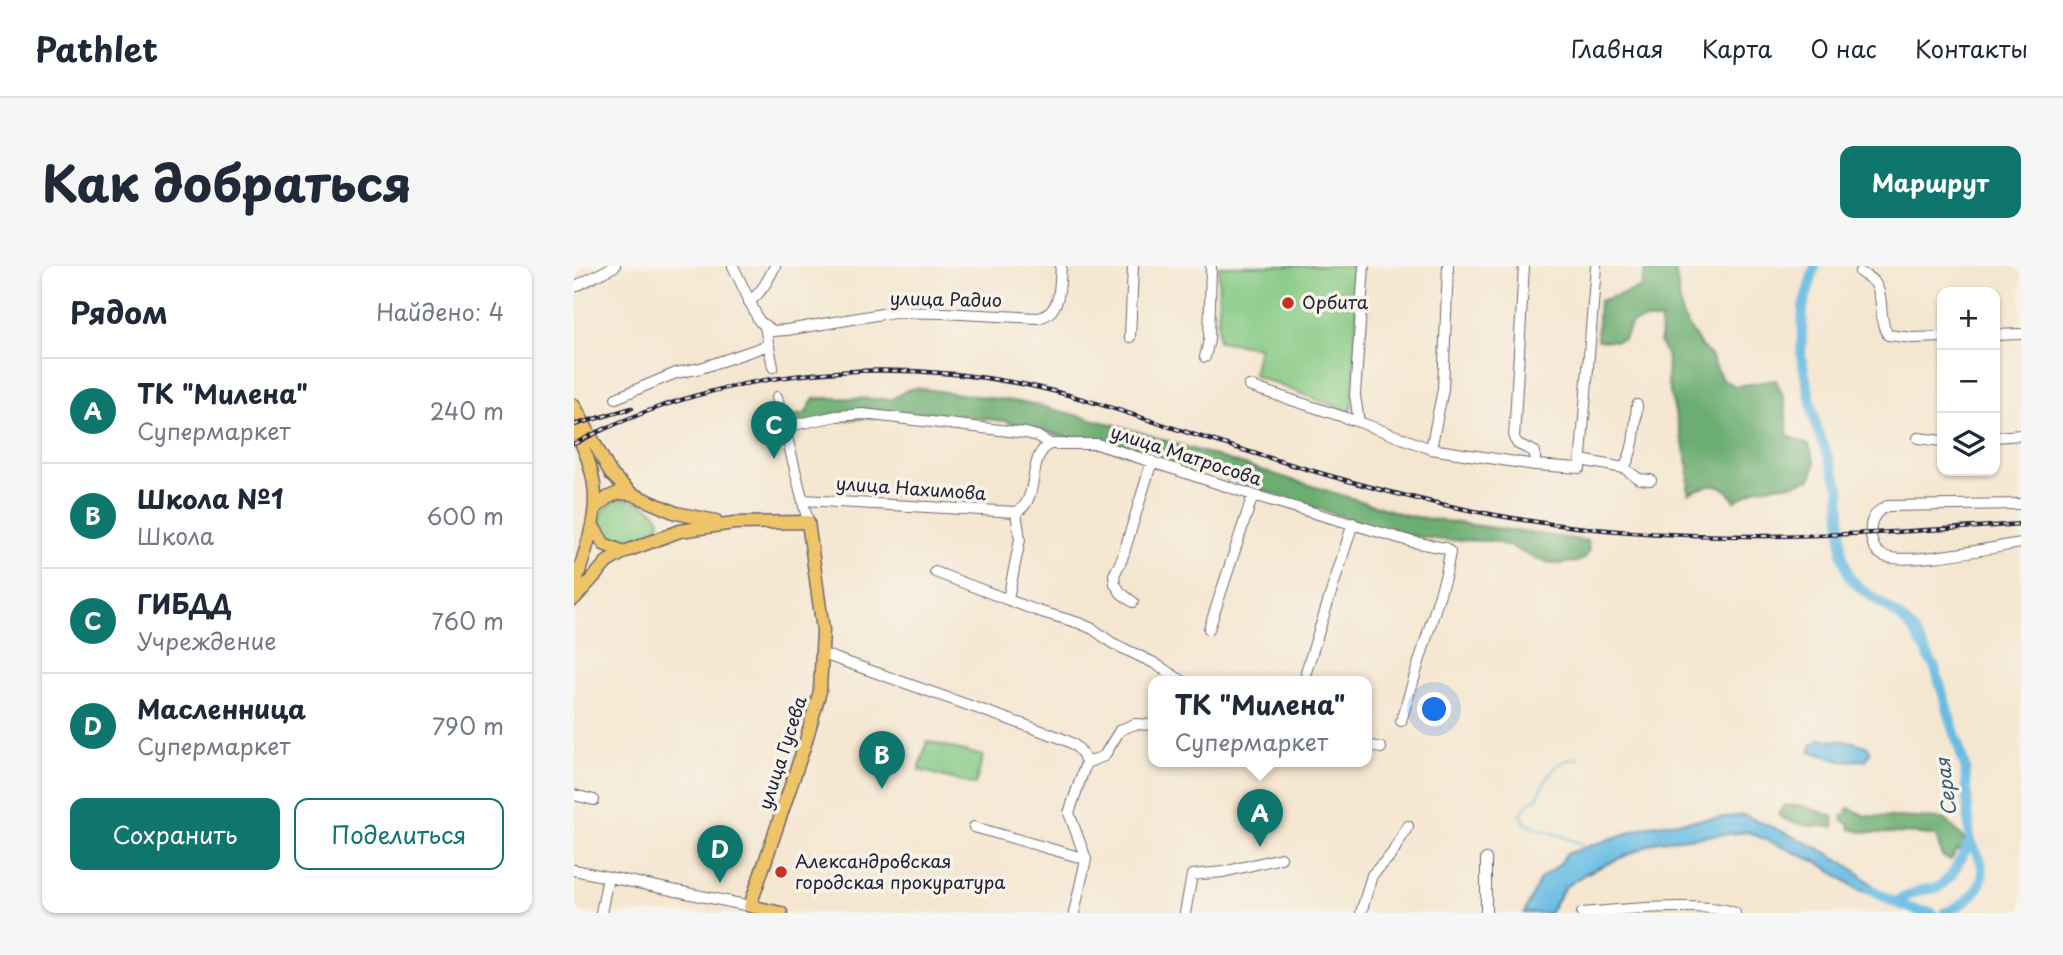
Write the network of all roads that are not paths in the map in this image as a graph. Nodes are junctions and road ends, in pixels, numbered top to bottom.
1 (615, 266) edge
2 (733, 266) edge
3 (775, 266) edge
4 (1060, 266) edge
5 (1133, 266) edge
6 (1211, 266) edge
7 (1364, 266) edge
8 (1448, 266) edge
9 (1524, 266) edge
10 (1596, 266) edge
11 (1860, 272) dead end
12 (574, 287) edge
13 (749, 302) junction
14 (762, 324) junction
15 (2021, 334) edge
16 (2000, 335) edge
17 (1130, 337) dead end
18 (1937, 337) edge
19 (769, 345) junction
20 (1205, 357) dead end
21 (773, 367) dead end
22 (1248, 386) dead end
23 (777, 397) dead end
24 (616, 398) dead end
25 (574, 405) edge
26 (1637, 405) dead end
27 (1359, 422) junction
28 (784, 427) junction
29 (574, 428) edge
30 (2021, 435) edge
31 (2000, 437) edge
32 (1918, 438) dead end
33 (1937, 440) edge
34 (1050, 444) junction
35 (1431, 449) junction
36 (1152, 461) junction
37 (1581, 464) junction
38 (1535, 465) junction
39 (1624, 468) junction
40 (1651, 480) dead end
41 (632, 494) junction
42 (1253, 495) junction
43 (803, 500) junction
44 (2021, 504) edge
45 (658, 506) junction
46 (596, 508) junction
47 (1016, 512) junction
48 (808, 522) junction
49 (734, 523) junction
50 (1353, 523) junction
51 (593, 526) junction
52 (663, 536) junction
53 (2021, 543) edge
54 (624, 552) junction
55 (935, 572) dead end
56 (574, 588) edge
57 (574, 599) edge
58 (1008, 599) junction
59 (1133, 602) dead end
60 (1209, 629) dead end
61 (823, 654) junction
62 (1306, 672) dead end
63 (1174, 676) edge
64 (1401, 721) dead end
65 (1148, 724) edge
66 (1372, 746) edge
67 (1381, 748) dead end
68 (1086, 763) junction
69 (574, 795) edge
70 (594, 800) dead end
71 (1408, 826) dead end
72 (974, 827) dead end
73 (1281, 858) dead end
74 (1086, 859) junction
75 (1486, 859) dead end
76 (574, 870) edge
77 (608, 877) junction
78 (750, 906) junction
79 (601, 913) edge
80 (781, 913) edge
81 (1074, 913) edge
82 (1185, 913) edge
83 (1361, 913) edge
84 (1486, 913) edge
85 (1582, 913) edge
86 (1735, 913) edge

1 - 12 street
2 - 13 street
3 - 13 street
4 - 14 street, улица Радио
5 - 17 street
6 - 20 street
7 - 27 street
8 - 35 street
9 - 38 street
10 - 37 street
11 - 18 street
13 - 14 street
14 - 19 street
15 - 16 street
19 - 21 street
19 - 24 street
22 - 27 street
23 - 28 street
25 - 41 main road
26 - 39 street
27 - 35 street
28 - 34 street, улица Матросова
28 - 43 street
29 - 46 main road
30 - 31 street
32 - 33 street
34 - 36 street, улица Матросова
34 - 47 street
35 - 38 street
36 - 42 street, улица Матросова
36 - 59 street
37 - 38 street
37 - 39 street
39 - 40 street
41 - 45 main road
41 - 46 main road
42 - 50 street, улица Матросова
42 - 60 street
43 - 47 street, улица Нахимова
43 - 48 street
44 - 53 street
45 - 49 main road
45 - 52 main road
46 - 51 main road
47 - 58 street
48 - 49 main road
48 - 61 main road, улица Гусева
49 - 52 main road
50 - 62 street
50 - 64 street, улица Матросова
51 - 54 main road
51 - 56 main road
52 - 54 main road
54 - 57 main road
55 - 58 street
58 - 63 street
61 - 68 street
61 - 78 main road, улица Гусева
65 - 68 street
66 - 67 street
68 - 74 street
69 - 70 street
71 - 83 street
72 - 74 street
73 - 82 street
74 - 81 street
75 - 84 street
76 - 77 street
77 - 78 street
77 - 79 street
78 - 80 main road
85 - 86 street

